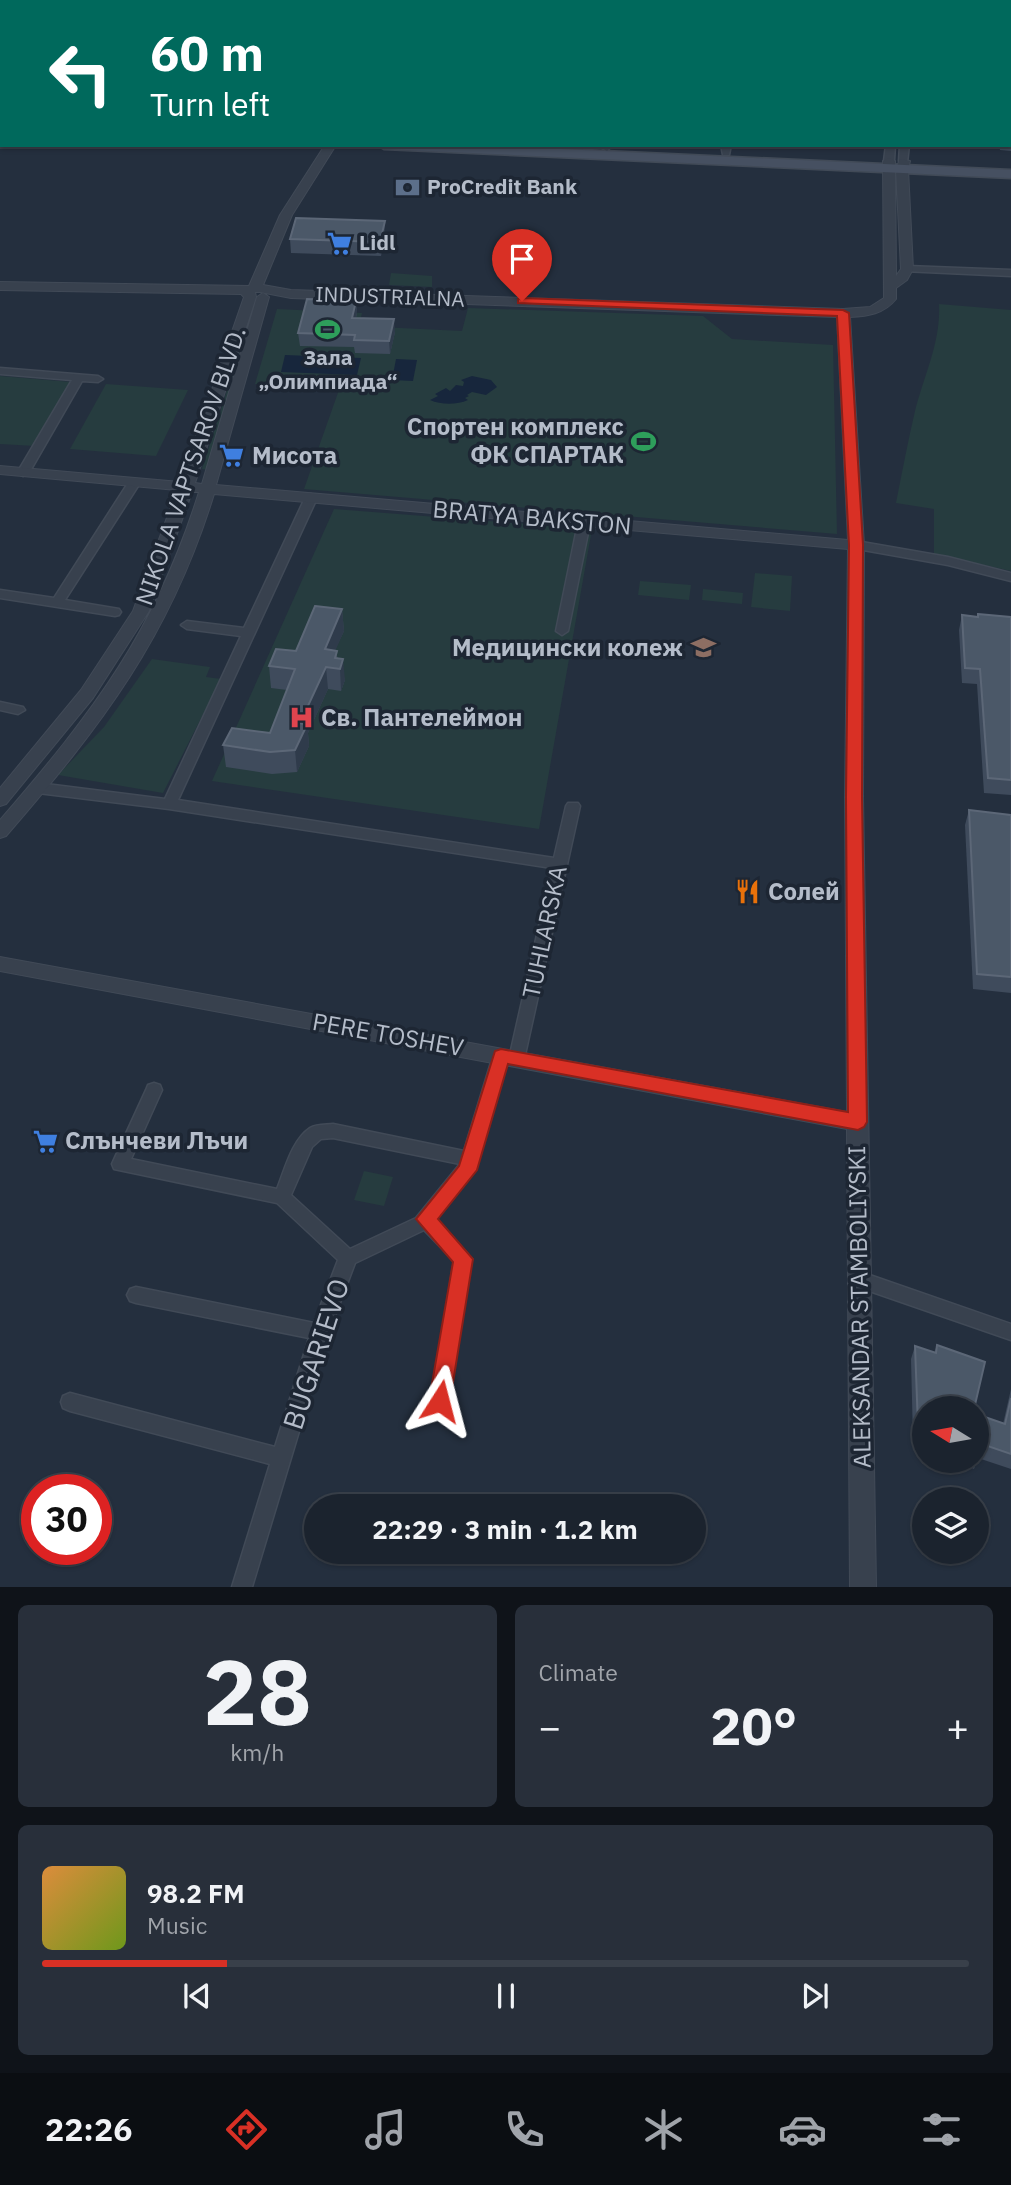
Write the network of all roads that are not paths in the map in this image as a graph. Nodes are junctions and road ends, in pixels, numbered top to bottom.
1 (330, 147) edge
2 (435, 147) edge
3 (647, 147) edge
4 (891, 147) edge
5 (904, 147) edge
6 (726, 149) edge
7 (895, 165) junction
8 (1011, 166) edge
9 (1011, 174) edge
10 (907, 269) junction
11 (1011, 273) edge
12 (0, 286) edge
13 (890, 286) junction
14 (258, 291) junction
15 (843, 313) junction
16 (0, 371) edge
17 (79, 377) junction
18 (98, 379) dead end
19 (0, 470) edge
20 (23, 472) junction
21 (134, 483) junction
22 (186, 487) junction
23 (208, 488) junction
24 (311, 498) junction
25 (584, 523) junction
26 (856, 545) junction
27 (1011, 577) edge
28 (0, 594) edge
29 (57, 603) junction
30 (115, 612) dead end
31 (187, 625) dead end
32 (562, 631) dead end
33 (248, 634) junction
34 (0, 706) edge
35 (18, 710) dead end
36 (38, 788) junction
37 (0, 800) edge
38 (169, 804) junction
39 (573, 806) dead end
40 (0, 832) edge
41 (560, 864) junction
42 (0, 964) edge
43 (509, 1057) junction
44 (154, 1090) dead end
45 (858, 1122) junction
46 (470, 1159) junction
47 (282, 1197) junction
48 (425, 1219) junction
49 (348, 1258) junction
50 (861, 1280) junction
51 (136, 1295) dead end
52 (320, 1332) junction
53 (1011, 1332) edge
54 (440, 1401) dead end
55 (70, 1402) dead end
56 (282, 1458) junction
57 (242, 1587) edge
58 (863, 1587) edge

1 - 14 street, NIKOLA VAPTSAROV BLVD.
2 - 7 main road
3 - 6 main road
4 - 7 street
5 - 7 street
6 - 7 main road
7 - 8 main road
7 - 9 main road
7 - 10 street
7 - 13 street
10 - 11 street
10 - 13 street, INDUSTRIALNA
12 - 14 street, INDUSTRIALNA
13 - 15 street, INDUSTRIALNA
14 - 15 street, INDUSTRIALNA
14 - 22 street, NIKOLA VAPTSAROV BLVD.
14 - 23 street, NIKOLA VAPTSAROV BLVD.
15 - 26 street, ALEKSANDAR STAMBOLIYSKI
16 - 17 street
17 - 18 street
17 - 20 street
19 - 20 street
20 - 21 street
21 - 22 street
21 - 29 street
22 - 23 street, BRATYA BAKSTON
22 - 37 street, NIKOLA VAPTSAROV BLVD.
23 - 24 street, BRATYA BAKSTON
23 - 36 street, NIKOLA VAPTSAROV BLVD.
24 - 25 street, BRATYA BAKSTON
24 - 33 street
25 - 26 street, BRATYA BAKSTON
25 - 32 street
26 - 27 street
26 - 45 street, ALEKSANDAR STAMBOLIYSKI
28 - 29 street
29 - 30 street
31 - 33 street
33 - 38 street
34 - 35 street
36 - 38 street
36 - 40 street, NIKOLA VAPTSAROV BLVD.
38 - 41 street
39 - 41 street, TUHLARSKA
41 - 43 street, TUHLARSKA
42 - 43 street, PERE TOSHEV
43 - 45 street, PERE TOSHEV
43 - 46 street, BUGARIEVO
44 - 47 street
45 - 50 street, ALEKSANDAR STAMBOLIYSKI
46 - 47 street
46 - 48 street, BUGARIEVO
47 - 49 street
48 - 49 street, BUGARIEVO
48 - 54 street
49 - 52 street, BUGARIEVO
50 - 53 street
50 - 58 street, ALEKSANDAR STAMBOLIYSKI
51 - 52 street
52 - 56 street, BUGARIEVO
55 - 56 street
56 - 57 street, BUGARIEVO

